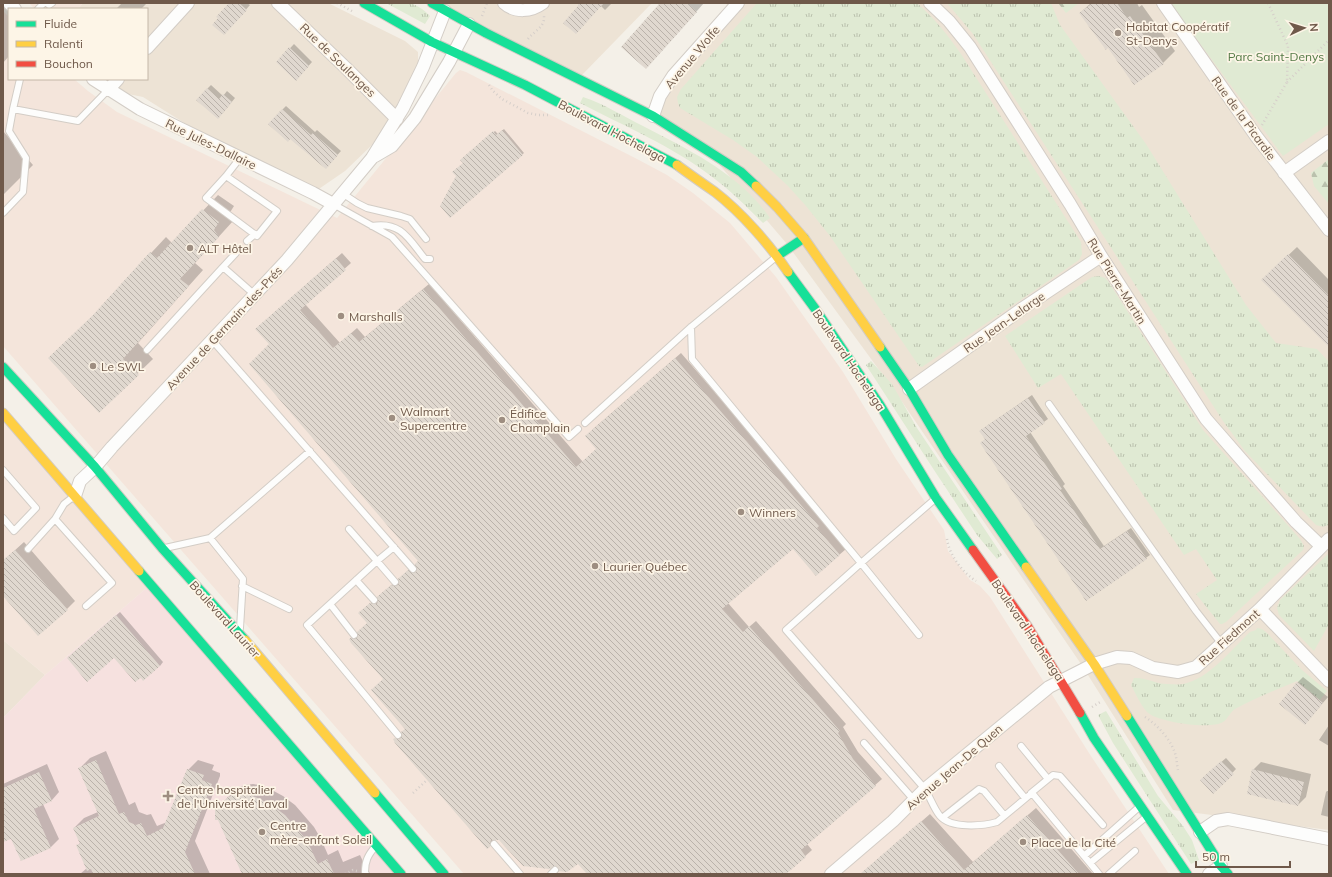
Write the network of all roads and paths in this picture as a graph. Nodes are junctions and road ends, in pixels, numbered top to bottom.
1 (46, 3) edge
2 (52, 3) edge
3 (188, 3) edge
4 (278, 3) edge
5 (337, 3) edge
6 (364, 3) edge
7 (432, 3) edge
8 (504, 3) edge
9 (930, 3) edge
10 (1163, 3) edge
11 (1268, 3) edge
12 (736, 4) edge
13 (544, 9) edge
14 (445, 11) junction
15 (358, 15) dead end
16 (469, 24) junction
17 (1329, 40) edge
18 (432, 42) junction
19 (148, 47) edge
20 (522, 50) junction
21 (454, 52) junction
22 (20, 80) edge
23 (94, 80) edge
24 (117, 80) edge
25 (486, 82) dead end
26 (1287, 82) junction
27 (108, 90) junction
28 (13, 109) junction
29 (550, 115) dead end
30 (653, 116) junction
31 (397, 118) junction
32 (1256, 136) junction
33 (1329, 141) edge
34 (240, 158) junction
35 (372, 158) junction
36 (1284, 173) junction
37 (226, 176) junction
38 (342, 192) junction
39 (333, 204) junction
40 (3, 213) edge
41 (372, 226) junction
42 (1329, 230) edge
43 (255, 234) junction
44 (804, 238) junction
45 (426, 239) dead end
46 (247, 242) dead end
47 (236, 253) dead end
48 (777, 256) junction
49 (1101, 256) junction
50 (430, 259) dead end
51 (223, 267) junction
52 (255, 295) junction
53 (691, 328) junction
54 (212, 340) junction
55 (147, 350) dead end
56 (3, 367) edge
57 (909, 389) junction
58 (1049, 404) dead end
59 (3, 413) edge
60 (585, 423) dead end
61 (578, 429) dead end
62 (310, 452) junction
63 (95, 467) junction
64 (3, 470) edge
65 (75, 496) junction
66 (936, 498) junction
67 (3, 518) edge
68 (55, 519) junction
69 (349, 529) dead end
70 (947, 537) dead end
71 (210, 538) junction
72 (1325, 542) edge
73 (394, 547) junction
74 (162, 548) junction
75 (28, 549) dead end
76 (377, 561) junction
77 (861, 563) junction
78 (413, 569) dead end
79 (356, 580) junction
80 (395, 582) dead end
81 (980, 583) dead end
82 (242, 586) junction
83 (374, 600) dead end
84 (330, 604) junction
85 (86, 606) dead end
86 (289, 608) dead end
87 (1260, 609) junction
88 (240, 634) junction
89 (354, 635) dead end
90 (919, 635) dead end
91 (1222, 643) junction
92 (1094, 664) junction
93 (1061, 680) junction
94 (1329, 681) edge
95 (1113, 695) junction
96 (1081, 714) junction
97 (398, 735) dead end
98 (864, 743) dead end
99 (1021, 746) dead end
100 (999, 766) dead end
101 (1048, 779) junction
102 (427, 780) dead end
103 (925, 789) junction
104 (413, 793) dead end
105 (1031, 794) junction
106 (1025, 798) junction
107 (914, 800) junction
108 (1140, 806) junction
109 (1004, 815) junction
110 (1148, 816) junction
111 (942, 818) junction
112 (1103, 825) dead end
113 (1200, 832) junction
114 (1329, 839) edge
115 (494, 844) dead end
116 (376, 846) junction
117 (1135, 851) dead end
118 (1084, 856) junction
119 (1090, 863) junction
120 (353, 870) dead end
121 (1224, 870) edge
122 (344, 874) edge
123 (366, 874) edge
124 (401, 874) edge
125 (444, 874) edge
126 (520, 874) edge
127 (831, 874) edge
128 (1099, 874) edge
129 (1109, 874) edge
130 (1187, 874) edge
131 (1209, 874) edge

1 - 2 lane
3 - 19 street
4 - 31 street, Rue de Soulanges
5 - 15 path
6 - 18 main road, Boulevard Hochelaga
7 - 14 main road
8 - 13 street
9 - 49 street, Rue Pierre-Martin
10 - 32 street, Rue de la Picardie
11 - 26 path
12 - 30 street, Avenue Wolfe
13 - 20 path
14 - 16 main road
14 - 18 street, Avenue de Germain-des-Prés
16 - 20 main road
16 - 21 street, Avenue de Germain-des-Prés
17 - 26 path
18 - 21 main road, Boulevard Hochelaga
18 - 31 street, Avenue de Germain-des-Prés
20 - 30 main road
21 - 35 street, Avenue de Germain-des-Prés
21 - 48 main road, Boulevard Hochelaga
22 - 28 lane
23 - 27 street, Rue Jules-Dallaire
24 - 27 street
25 - 29 path
26 - 32 path
27 - 28 lane
27 - 34 street, Rue Jules-Dallaire
28 - 40 lane
30 - 44 main road
31 - 35 street, Avenue de Germain-des-Prés
32 - 36 street, Rue de la Picardie
33 - 36 street
34 - 37 lane
34 - 39 street, Rue Jules-Dallaire
35 - 38 street, Avenue de Germain-des-Prés
36 - 42 street, Rue de la Picardie
37 - 43 lane
37 - 43 lane
38 - 39 street, Avenue de Germain-des-Prés
38 - 45 lane
39 - 41 lane
39 - 52 street, Avenue de Germain-des-Prés
41 - 50 lane
41 - 61 lane
43 - 46 lane
44 - 48 main road
44 - 57 main road
47 - 51 lane
48 - 53 lane
48 - 66 main road, Boulevard Hochelaga
49 - 57 street, Rue Jean-Lelarge
49 - 72 street, Rue Pierre-Martin
51 - 52 lane
51 - 55 lane
52 - 54 street, Avenue de Germain-des-Prés
53 - 60 lane
53 - 77 lane
54 - 62 lane
54 - 63 street, Avenue de Germain-des-Prés
56 - 63 main road, Boulevard Laurier
57 - 92 main road
58 - 91 lane
59 - 65 main road
62 - 71 lane
62 - 73 lane
63 - 65 street, Avenue de Germain-des-Prés
63 - 74 main road, Boulevard Laurier
64 - 67 lane
65 - 68 lane
65 - 116 main road
66 - 77 lane
66 - 93 main road, Boulevard Hochelaga
68 - 75 lane
68 - 85 lane
69 - 76 lane
70 - 81 path
71 - 74 lane
71 - 82 lane
72 - 87 street, Rue Fiedmont
73 - 76 lane
73 - 78 lane
74 - 88 main road, Boulevard Laurier
76 - 79 lane
76 - 80 lane
77 - 90 lane
77 - 103 lane
79 - 83 lane
79 - 84 lane
82 - 86 lane
82 - 88 lane
84 - 89 lane
84 - 97 lane
87 - 91 street, Rue Fiedmont
87 - 94 street
88 - 125 main road, Boulevard Laurier
91 - 92 street, Rue Fiedmont
92 - 93 street, Rue Fiedmont
92 - 95 main road
93 - 96 main road, Boulevard Hochelaga
93 - 103 street, Avenue Jean-De Quen
95 - 96 path
95 - 113 main road
96 - 108 main road, Boulevard Hochelaga
98 - 107 lane
99 - 101 lane
100 - 106 lane
101 - 105 lane
101 - 112 lane
102 - 104 path
103 - 107 street, Avenue Jean-De Quen
103 - 111 lane
105 - 106 lane
105 - 118 lane
106 - 109 lane
107 - 127 street, Avenue Jean-De Quen
108 - 110 main road, Boulevard Hochelaga
108 - 118 lane
109 - 111 lane
109 - 111 lane
110 - 119 lane
110 - 130 main road, Boulevard Hochelaga
113 - 114 street
113 - 121 main road
115 - 126 lane
116 - 123 lane
116 - 124 main road
117 - 129 lane
118 - 119 lane
119 - 128 lane
120 - 122 path
121 - 131 street

